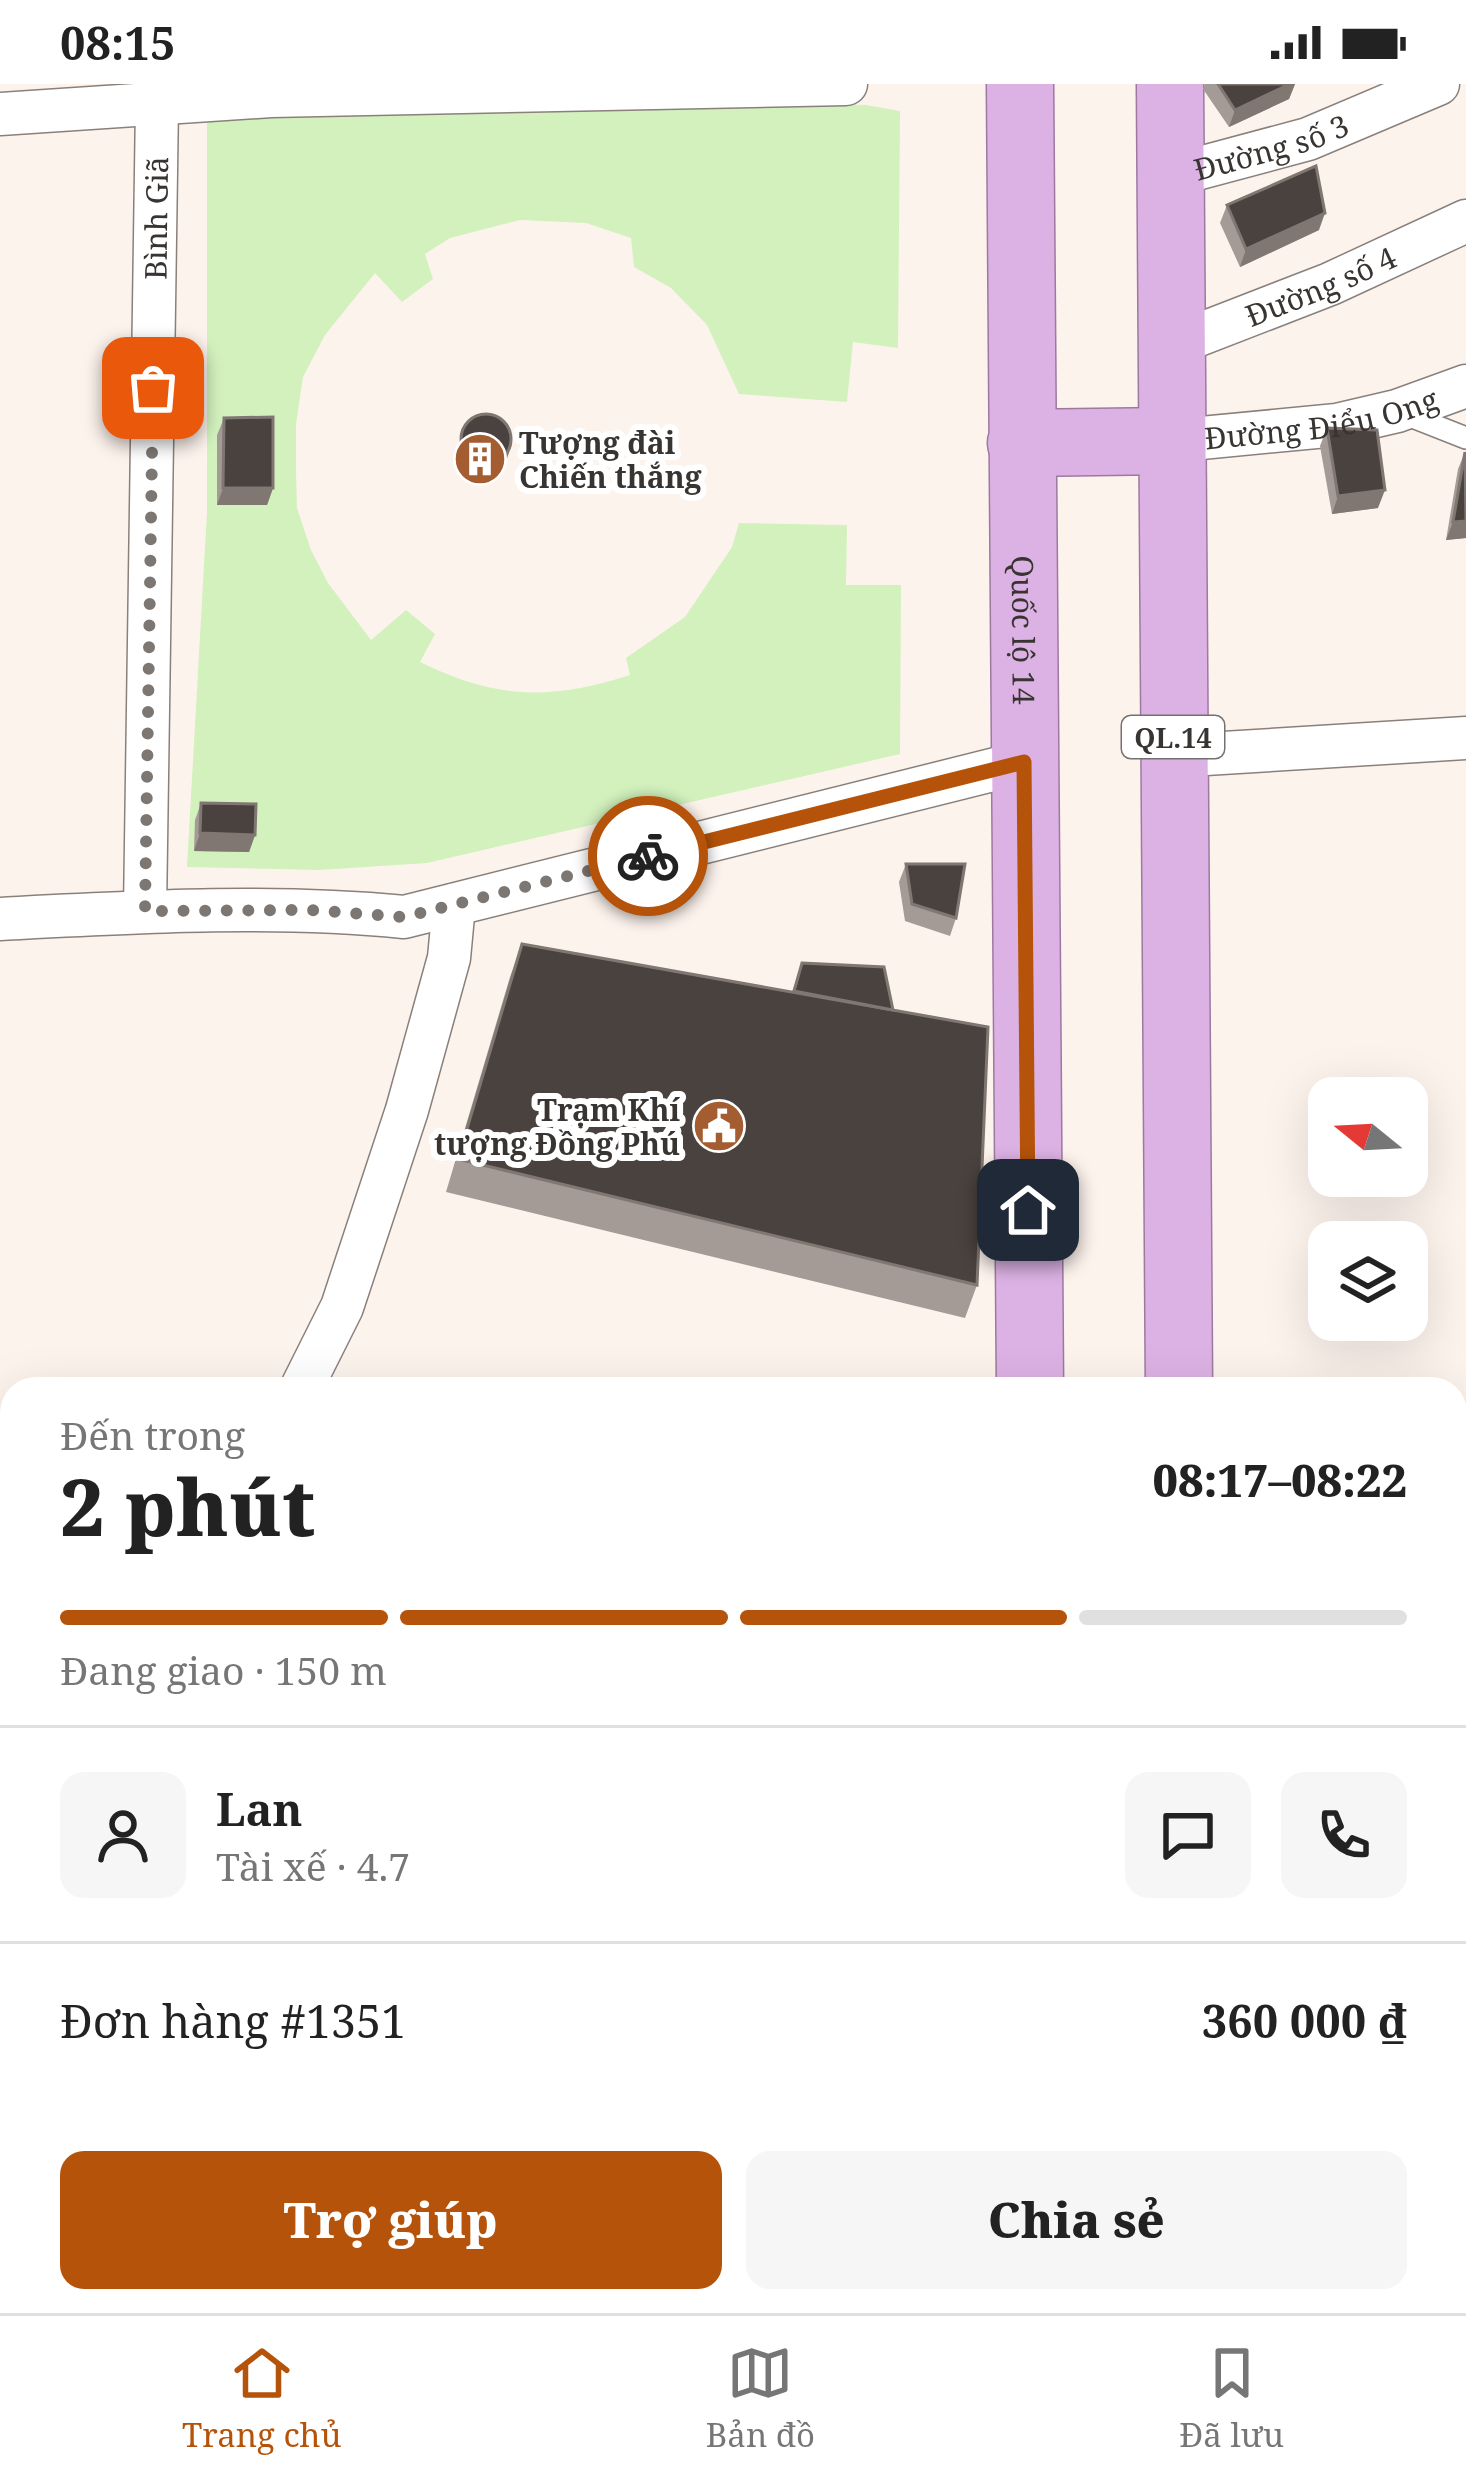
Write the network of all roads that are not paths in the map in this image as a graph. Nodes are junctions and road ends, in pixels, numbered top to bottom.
1 (846, 84) edge
2 (1020, 84) edge
3 (1170, 84) edge
4 (1438, 84) edge
5 (157, 104) junction
6 (0, 115) edge
7 (1170, 176) junction
8 (1466, 220) edge
9 (1170, 346) junction
10 (1466, 386) edge
11 (1397, 411) junction
12 (1466, 438) edge
13 (1170, 440) junction
14 (1021, 443) junction
15 (1466, 738) edge
16 (1173, 756) junction
17 (1024, 762) junction
18 (454, 905) junction
19 (145, 911) junction
20 (0, 920) edge
21 (307, 1377) edge
22 (1030, 1377) edge
23 (1179, 1377) edge

1 - 5 street
2 - 14 highway, Quốc lộ 14
3 - 7 highway, QL.14
4 - 7 street, Đường số 3
5 - 6 street
5 - 19 street, Bình Giã
7 - 9 highway, QL.14
8 - 9 street, Đường số 4
9 - 13 highway, QL.14
10 - 11 street, Đường Điểu Ong
11 - 12 lane
11 - 13 street, Đường Điểu Ong
13 - 14 highway
13 - 16 highway, QL.14
14 - 17 highway, Quốc lộ 14
15 - 16 street
16 - 23 highway, QL.14
17 - 18 street
17 - 22 highway, Quốc lộ 14
18 - 19 street
18 - 21 street
19 - 20 street

